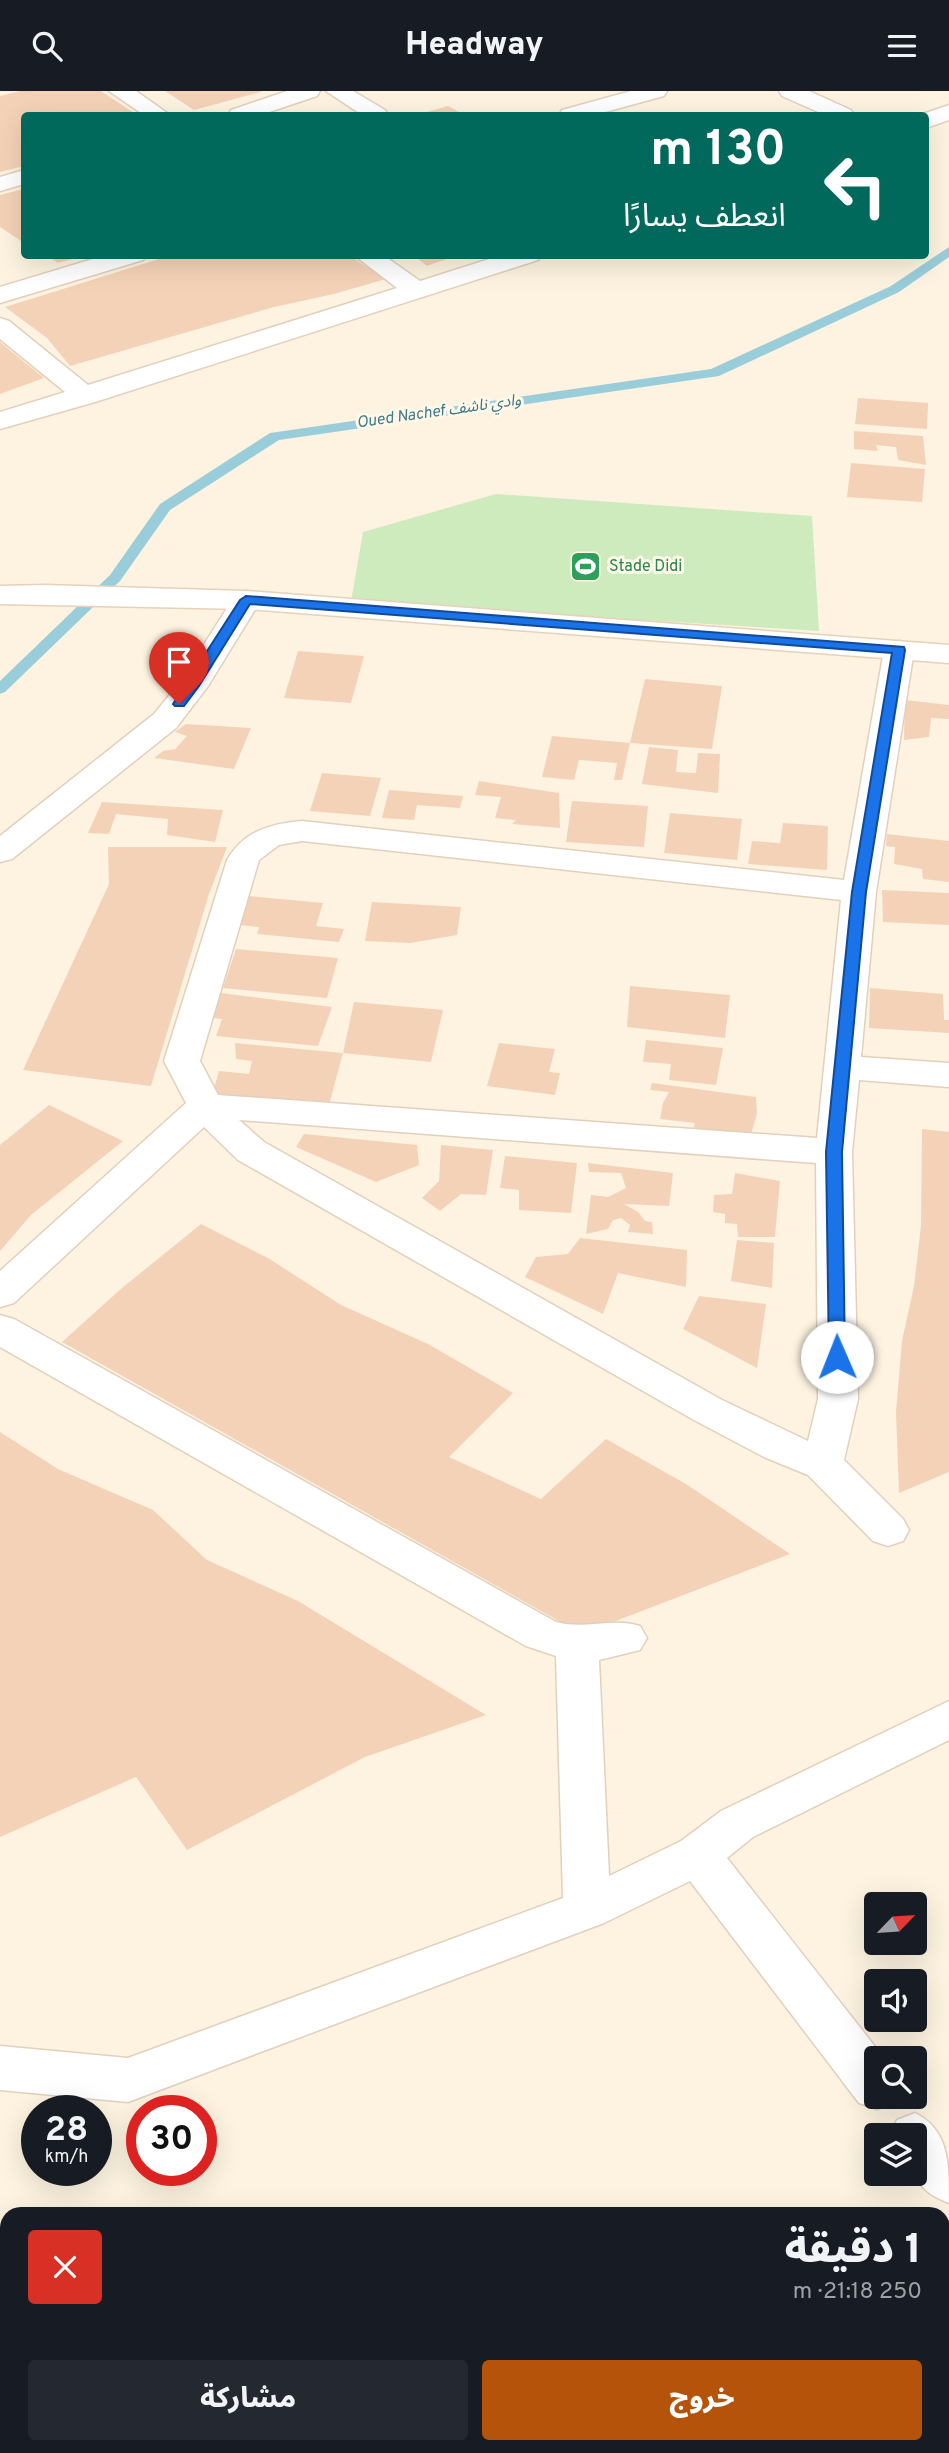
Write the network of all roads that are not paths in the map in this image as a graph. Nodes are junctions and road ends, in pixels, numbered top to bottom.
1 (120, 91) edge
2 (309, 91) edge
3 (337, 91) edge
4 (656, 91) edge
5 (790, 91) edge
6 (154, 112) edge
7 (248, 112) edge
8 (372, 112) edge
9 (581, 112) edge
10 (836, 112) edge
11 (949, 112) edge
12 (929, 120) edge
13 (21, 178) edge
14 (0, 184) edge
15 (121, 259) edge
16 (372, 259) edge
17 (517, 259) edge
18 (418, 291) junction
19 (0, 295) edge
20 (0, 326) edge
21 (86, 396) junction
22 (0, 421) edge
23 (0, 595) edge
24 (246, 600) junction
25 (899, 650) junction
26 (949, 654) edge
27 (0, 852) edge
28 (859, 892) junction
29 (842, 1067) junction
30 (949, 1075) edge
31 (204, 1106) junction
32 (834, 1152) junction
33 (0, 1293) edge
34 (0, 1329) edge
35 (823, 1464) junction
36 (888, 1529) dead end
37 (625, 1638) dead end
38 (577, 1645) junction
39 (949, 1719) edge
40 (697, 1855) junction
41 (587, 1909) junction
42 (0, 2068) edge
43 (864, 2070) edge
44 (894, 2109) edge
45 (905, 2123) edge
46 (927, 2152) edge
47 (949, 2180) edge

1 - 6 street
2 - 7 street
3 - 8 street
4 - 9 street
5 - 10 street
11 - 12 street
13 - 14 street
15 - 19 street
16 - 18 street
17 - 18 street
18 - 21 street
20 - 21 street
21 - 22 street
23 - 24 street
24 - 25 street
24 - 27 street
25 - 26 street
25 - 28 street
28 - 29 street
28 - 31 street
29 - 30 street
29 - 32 street
31 - 32 street
31 - 33 street
31 - 35 street
32 - 35 street
34 - 38 street
35 - 36 street
37 - 38 street
38 - 41 street
39 - 40 street
40 - 41 street
40 - 43 street
41 - 42 street
44 - 45 street
46 - 47 street

